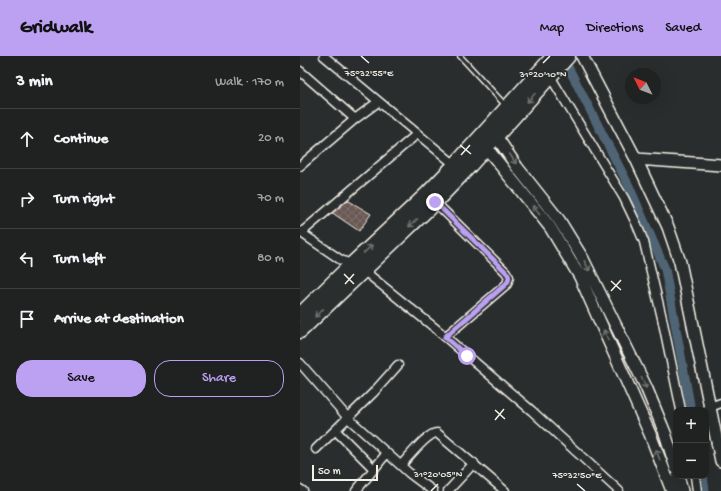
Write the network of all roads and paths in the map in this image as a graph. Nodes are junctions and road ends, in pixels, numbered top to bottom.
1 (324, 56) edge
2 (460, 56) edge
3 (568, 56) edge
4 (582, 56) edge
5 (551, 64) edge
6 (300, 71) edge
7 (378, 102) junction
8 (507, 108) junction
9 (355, 119) junction
10 (493, 132) junction
11 (417, 134) junction
12 (483, 144) junction
13 (636, 159) junction
14 (721, 164) edge
15 (455, 165) junction
16 (300, 166) edge
17 (435, 202) junction
18 (559, 220) junction
19 (550, 227) junction
20 (300, 232) edge
21 (357, 268) junction
22 (300, 315) edge
23 (300, 331) edge
24 (445, 337) junction
25 (300, 363) edge
26 (398, 365) dead end
27 (721, 402) edge
28 (680, 407) edge
29 (710, 407) junction
30 (348, 418) junction
31 (335, 430) junction
32 (316, 449) dead end
33 (387, 453) junction
34 (673, 458) edge
35 (721, 461) edge
36 (474, 463) junction
37 (401, 465) junction
38 (373, 468) junction
39 (679, 479) edge
40 (695, 479) edge
41 (300, 489) edge
42 (303, 491) edge
43 (356, 491) edge
44 (433, 491) edge
45 (448, 491) edge
46 (505, 491) edge
47 (619, 491) edge
48 (672, 491) edge
49 (682, 491) edge
50 (697, 491) edge

1 - 7 street
2 - 8 lane
3 - 5 highway
4 - 13 street
5 - 8 highway
5 -> 10 highway
5 - 28 street
6 - 9 street
7 - 9 street
7 - 11 street
8 - 10 highway
9 - 16 street
10 - 12 highway
10 -> 18 street
11 - 15 street
11 - 20 street
12 - 15 highway
12 - 17 highway
19 -> 12 street
13 - 14 street
13 - 29 street
21 -> 15 highway
17 -> 21 highway
17 - 24 street
18 - 19 street
18 -> 34 street
48 -> 19 street
20 - 21 street
21 - 22 highway
21 -> 23 highway
21 - 24 street
24 - 47 street
25 - 30 street
26 - 30 street
27 - 29 street
29 - 35 street
30 - 31 street
30 - 33 street
31 - 32 street
31 - 38 street
33 - 37 street
33 - 38 street
36 - 37 street
36 - 45 street
36 - 46 street
37 - 44 street
38 - 43 street
39 - 49 street
40 - 50 street
41 - 42 street

